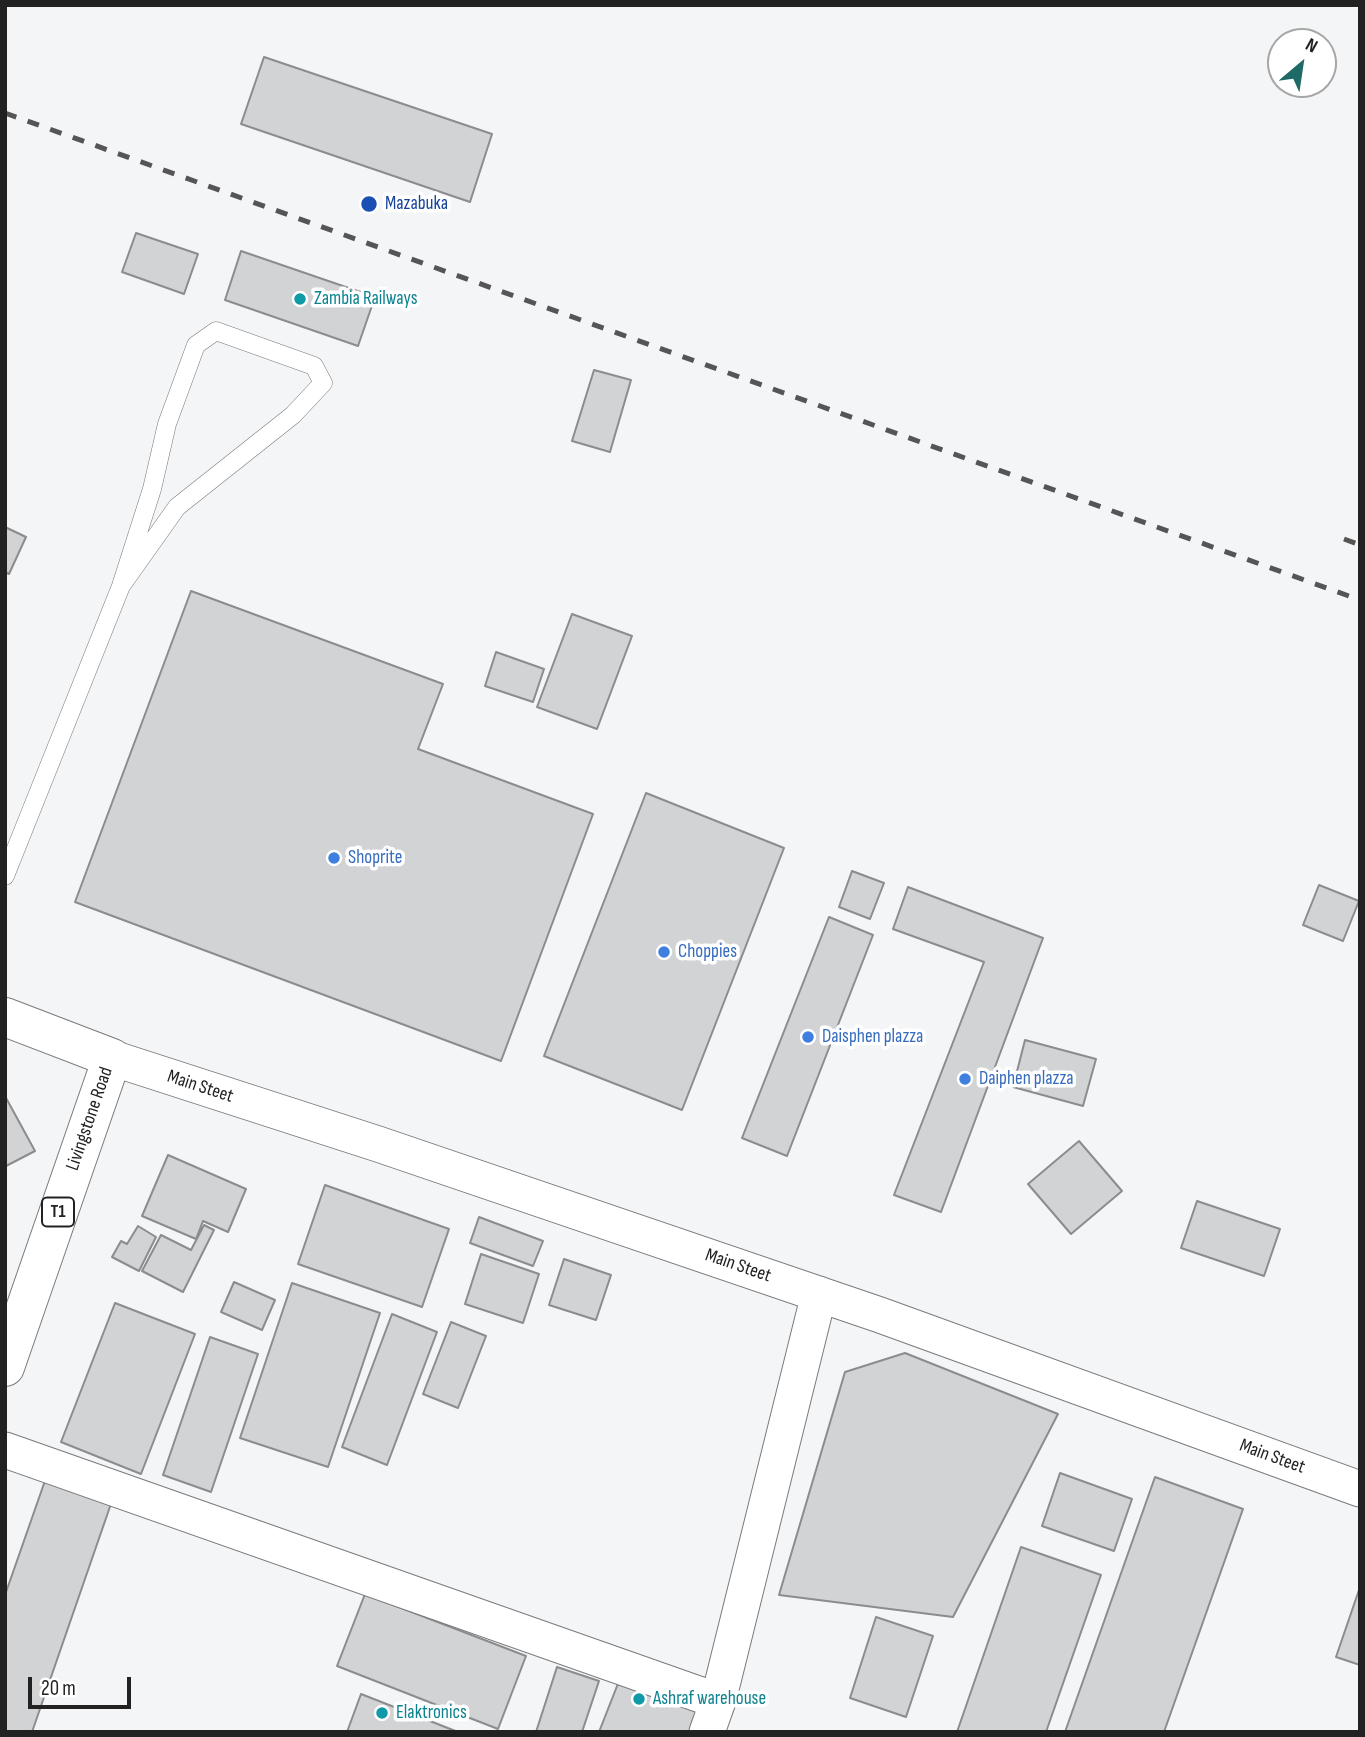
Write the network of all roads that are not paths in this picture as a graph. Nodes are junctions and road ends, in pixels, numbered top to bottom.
1 (121, 586) junction
2 (5, 876) edge
3 (5, 1017) edge
4 (112, 1058) junction
5 (819, 1294) junction
6 (5, 1367) edge
7 (5, 1450) edge
8 (1360, 1489) edge
9 (713, 1716) edge

1 - 1 lane
1 - 2 lane
3 - 4 highway, Livingstone Road
4 - 5 street, Main Steet
4 - 6 highway, Livingstone Road / T1
5 - 8 street, Main Steet
5 - 9 street
7 - 9 street

